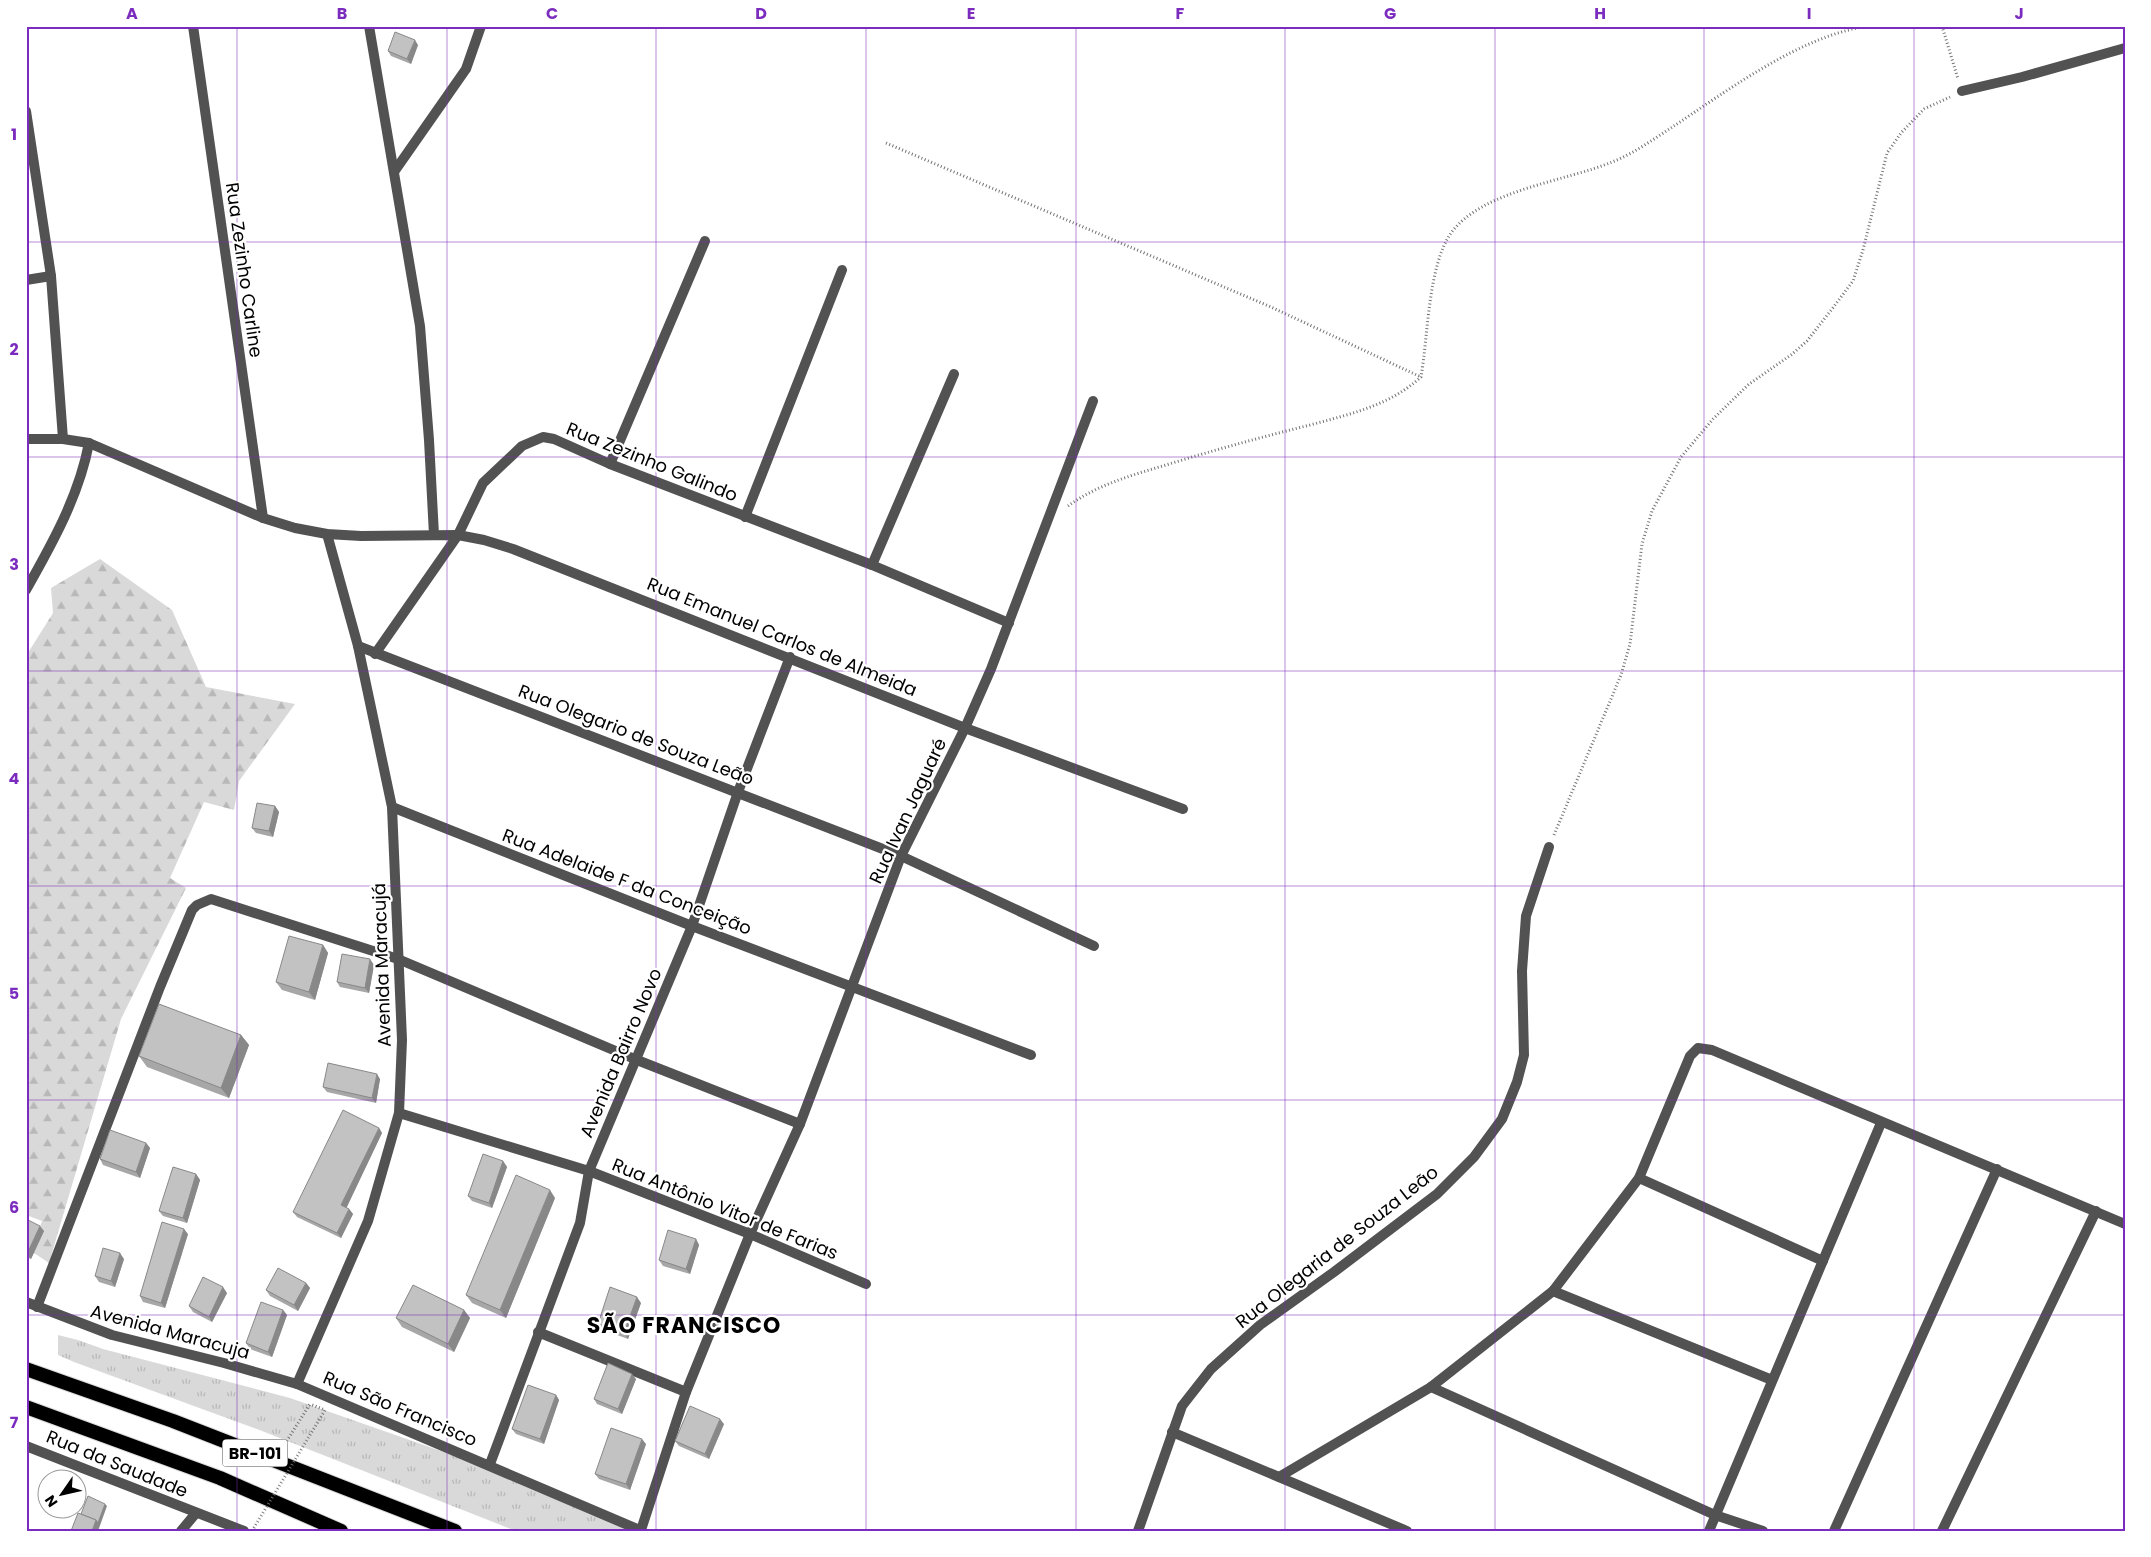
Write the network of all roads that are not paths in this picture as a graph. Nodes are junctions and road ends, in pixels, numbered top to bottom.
1 (193, 26) edge
2 (369, 26) edge
3 (481, 26) edge
4 (2125, 48) edge
5 (1962, 91) road end
6 (26, 111) edge
7 (394, 172) junction
8 (705, 241) dead end
9 (842, 270) dead end
10 (51, 276) junction
11 (26, 280) edge
12 (954, 374) dead end
13 (1093, 401) dead end
14 (63, 439) junction
15 (26, 440) edge
16 (89, 443) junction
17 (610, 464) junction
18 (746, 517) junction
19 (263, 518) junction
20 (327, 534) junction
21 (434, 534) junction
22 (458, 535) junction
23 (872, 565) junction
24 (26, 590) edge
25 (1009, 623) junction
26 (358, 646) junction
27 (375, 654) junction
28 (790, 657) junction
29 (965, 728) junction
30 (738, 792) junction
31 (392, 807) junction
32 (1183, 809) dead end
33 (1549, 847) road end
34 (901, 856) junction
35 (692, 926) junction
36 (1094, 946) dead end
37 (398, 959) junction
38 (851, 985) junction
39 (1031, 1055) dead end
40 (637, 1060) junction
41 (399, 1113) junction
42 (1881, 1123) junction
43 (800, 1124) junction
44 (1997, 1169) junction
45 (589, 1171) junction
46 (1639, 1178) junction
47 (2096, 1211) junction
48 (2125, 1224) edge
49 (750, 1234) junction
50 (1823, 1261) junction
51 (866, 1284) dead end
52 (1553, 1292) junction
53 (26, 1302) edge
54 (37, 1307) junction
55 (538, 1332) junction
56 (26, 1369) edge
57 (1772, 1380) junction
58 (297, 1384) junction
59 (1431, 1387) junction
60 (686, 1392) junction
61 (26, 1407) edge
62 (1172, 1432) junction
63 (26, 1446) edge
64 (490, 1464) junction
65 (1279, 1477) junction
66 (196, 1513) junction
67 (1716, 1515) junction
68 (642, 1530) edge
69 (181, 1531) edge
70 (244, 1531) edge
71 (341, 1531) edge
72 (455, 1531) edge
73 (1138, 1531) edge
74 (1407, 1531) edge
75 (1709, 1531) edge
76 (1762, 1531) edge
77 (1834, 1531) edge
78 (1942, 1531) edge

1 - 19 street, Rua Zezinho Carline
2 - 7 street
3 - 7 street
4 - 5 street
6 - 10 street
7 - 21 street
8 - 17 street
9 - 18 street
10 - 11 street
10 - 14 street
12 - 23 street
13 - 25 street, Rua Ivan Jaguaré
14 - 15 street, Rua Emanuel Carlos de Almeida
14 - 16 street, Rua Emanuel Carlos de Almeida
16 - 19 street, Rua Emanuel Carlos de Almeida
16 - 24 street
17 - 18 street, Rua Zezinho Galindo
17 - 22 street, Rua Zezinho Galindo
18 - 23 street, Rua Zezinho Galindo
19 - 20 street, Rua Emanuel Carlos de Almeida
20 - 21 street, Rua Emanuel Carlos de Almeida
20 - 26 street, Avenida Maracujá
21 - 22 street, Rua Emanuel Carlos de Almeida
22 - 27 street, Rua Zezinho Galindo
22 - 28 street, Rua Emanuel Carlos de Almeida
23 - 25 street, Rua Zezinho Galindo
25 - 29 street, Rua Ivan Jaguaré
26 - 27 street, Rua Olegario de Souza Leão
26 - 31 street, Avenida Maracujá
27 - 30 street, Rua Olegario de Souza Leão
28 - 29 street, Rua Emanuel Carlos de Almeida
28 - 30 street, Avenida Bairro Novo
29 - 32 street, Rua Emanuel Carlos de Almeida
29 - 34 street, Rua Ivan Jaguaré
30 - 34 street, Rua Olegario de Souza Leão
30 - 35 street, Avenida Bairro Novo
31 - 35 street, Rua Adelaide F da Conceição
31 - 37 street, Avenida Maracujá
33 - 62 street, Rua Olegaria de Souza Leão
34 - 36 street, Rua Olegario de Souza Leão
34 - 38 street, Rua Ivan Jaguaré
35 - 38 street, Rua Adelaide F da Conceição
35 - 40 street, Avenida Bairro Novo
37 - 40 street
37 - 41 street, Avenida Maracujá
37 - 54 street
38 - 39 street, Rua Adelaide F da Conceição
38 - 43 street, Rua Ivan Jaguaré
40 - 43 street
40 - 45 street, Avenida Bairro Novo
41 - 45 street, Rua Antônio Vitor de Farias
41 - 58 street, Avenida Maracujá
42 - 44 street
42 - 46 street
42 - 50 street
43 - 49 street, Rua Ivan Jaguaré
44 - 47 street
44 - 77 street
45 - 49 street, Rua Antônio Vitor de Farias
45 - 55 street, Avenida Bairro Novo
46 - 50 street
46 - 52 street
47 - 48 street
47 - 78 street
49 - 51 street, Rua Antônio Vitor de Farias
49 - 60 street, Rua Ivan Jaguaré
50 - 57 street
52 - 57 street
52 - 59 street
53 - 54 street, Avenida Maracuja
54 - 58 street, Avenida Maracuja
55 - 60 street
55 - 64 street, Avenida Bairro Novo
56 - 72 highway, BR-101
57 - 67 street
58 - 64 street, Rua São Francisco
59 - 65 street
59 - 67 street
60 - 68 street, Rua Ivan Jaguaré
61 - 71 highway, BR-101
62 - 65 street
62 - 73 street, Rua Olegaria de Souza Leão
63 - 66 street, Rua da Saudade
64 - 68 street, Rua São Francisco
65 - 74 street
66 - 69 street
66 - 70 street, Rua da Saudade
67 - 75 street
67 - 76 street

